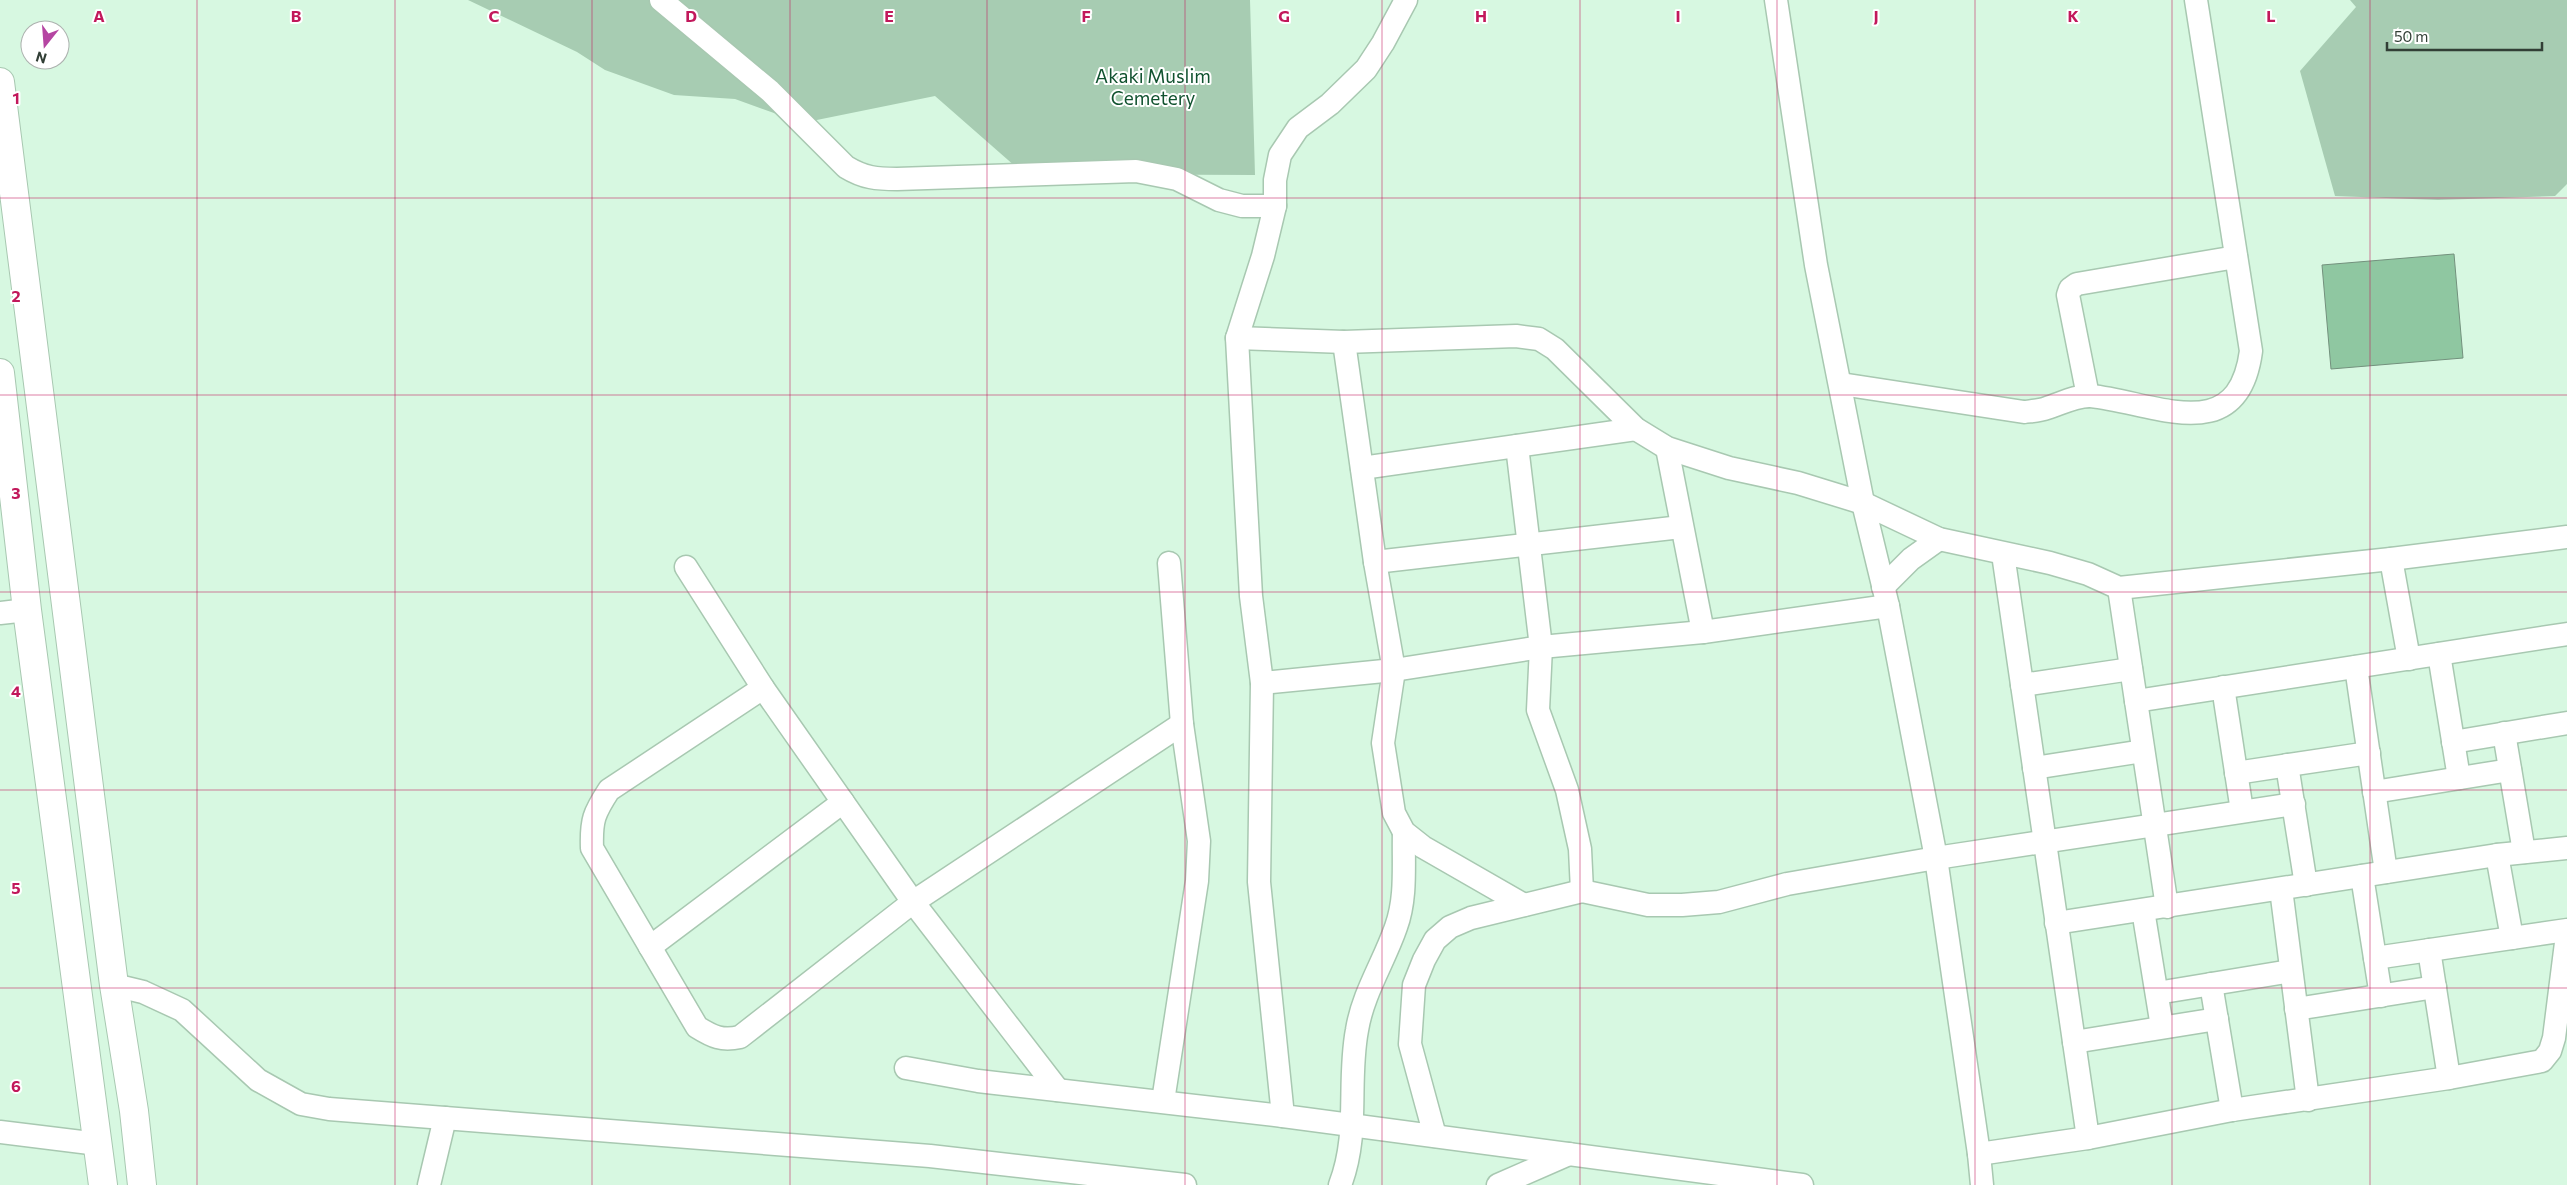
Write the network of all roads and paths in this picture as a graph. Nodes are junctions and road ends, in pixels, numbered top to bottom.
1 (662, 0) edge
2 (1406, 0) edge
3 (1776, 0) edge
4 (2196, 0) edge
5 (0, 82) edge
6 (1274, 206) junction
7 (2236, 256) junction
8 (1238, 338) junction
9 (1344, 342) junction
10 (0, 373) edge
11 (1841, 384) junction
12 (2088, 396) junction
13 (1636, 429) junction
14 (1517, 446) junction
15 (1667, 448) junction
16 (1362, 468) junction
17 (1863, 503) junction
18 (1681, 527) junction
19 (2567, 537) edge
20 (1939, 539) junction
21 (1529, 544) junction
22 (2003, 554) junction
23 (2391, 560) junction
24 (1375, 562) junction
25 (1169, 563) dead end
26 (686, 567) dead end
27 (2119, 588) junction
28 (1885, 596) junction
29 (27, 610) junction
30 (0, 612) edge
31 (1702, 632) junction
32 (2567, 634) edge
33 (1541, 647) junction
34 (2439, 654) junction
35 (2409, 659) junction
36 (2356, 667) junction
37 (2131, 669) junction
38 (1394, 670) junction
39 (1262, 683) junction
40 (2022, 685) junction
41 (2223, 687) junction
42 (763, 688) junction
43 (2136, 701) junction
44 (2567, 723) edge
45 (1182, 724) junction
46 (2504, 733) junction
47 (2454, 742) junction
48 (2144, 750) junction
49 (2369, 753) junction
50 (2288, 765) junction
51 (2034, 768) junction
52 (2510, 770) junction
53 (2236, 773) junction
54 (2460, 778) junction
55 (2374, 792) junction
56 (843, 802) junction
57 (2294, 804) junction
58 (2242, 811) junction
59 (2154, 825) junction
60 (1404, 832) junction
61 (2045, 841) junction
62 (2567, 848) edge
63 (2524, 852) junction
64 (2497, 855) junction
65 (1936, 858) junction
66 (2386, 872) junction
67 (2362, 876) junction
68 (2306, 885) junction
69 (2281, 888) junction
70 (1582, 891) junction
71 (913, 902) junction
72 (1524, 905) junction
73 (2167, 906) junction
74 (2143, 910) junction
75 (2056, 923) junction
76 (2567, 930) edge
77 (2567, 935) edge
78 (2512, 938) junction
79 (650, 947) junction
80 (2429, 950) junction
81 (2375, 958) junction
82 (2291, 971) junction
83 (2211, 984) junction
84 (114, 985) junction
85 (2435, 988) junction
86 (2157, 993) junction
87 (2381, 996) junction
88 (2296, 1008) junction
89 (2217, 1018) junction
90 (2162, 1027) junction
91 (2074, 1042) junction
92 (906, 1068) dead end
93 (2449, 1078) junction
94 (1058, 1090) junction
95 (2308, 1100) junction
96 (1163, 1101) junction
97 (2232, 1110) junction
98 (1284, 1116) junction
99 (445, 1118) junction
100 (1353, 1125) junction
101 (0, 1132) edge
102 (1435, 1136) junction
103 (2088, 1138) junction
104 (98, 1144) junction
105 (1569, 1154) junction
106 (1979, 1154) junction
107 (103, 1185) edge
108 (142, 1185) edge
109 (429, 1185) edge
110 (1185, 1185) edge
111 (1340, 1185) edge
112 (1498, 1185) edge
113 (1802, 1185) edge
114 (1982, 1185) edge

1 - 6 street
2 - 6 street
3 - 11 street
4 - 7 street
5 - 84 street
6 - 8 street
7 - 12 street
7 - 12 street
8 - 9 street
8 - 39 street
9 - 13 street
9 - 16 street
10 - 29 street
11 - 12 street
11 - 17 street
13 - 14 street
13 - 15 street
14 - 16 street
14 - 21 street
15 - 17 street
15 - 18 street
16 - 24 street
17 - 20 street
17 - 28 street
18 - 21 street
18 - 31 street
19 - 23 street
20 - 22 street
20 - 28 street
21 - 24 street
21 - 33 street
22 - 27 street
22 - 40 street
23 - 27 street
23 - 35 street
24 - 38 street
25 - 45 street
26 - 42 street
27 - 37 street
28 - 31 street
28 - 65 street
29 - 30 street
29 - 104 street
31 - 33 street
32 - 34 street
33 - 38 street
33 - 70 street
34 - 35 street
34 - 47 street
35 - 36 street
36 - 41 street
36 - 49 street
37 - 40 street
37 - 43 street
38 - 39 street
38 - 60 street
39 - 98 street
40 - 51 street
41 - 43 street
41 - 53 street
42 - 56 street
42 - 79 street
43 - 48 street
44 - 46 street
45 - 71 street
45 - 96 street
46 - 47 street
46 - 52 street
47 - 54 street
48 - 51 street
48 - 59 street
49 - 50 street
49 - 55 street
50 - 53 street
50 - 57 street
51 - 61 street
52 - 54 street
52 - 63 street
53 - 58 street
54 - 55 street
55 - 66 street
56 - 71 street
56 - 79 street
57 - 58 street
57 - 68 street
58 - 59 street
59 - 61 street
59 - 73 street
60 - 72 street
60 - 100 street
61 - 65 street
61 - 75 street
62 - 63 street
63 - 64 street
64 - 66 street
64 - 78 street
65 - 70 street
65 - 106 street
66 - 67 street
67 - 68 street
67 - 81 street
68 - 69 street
69 - 73 street
69 - 82 street
70 - 72 street
71 - 79 street
71 - 94 street
72 - 102 street
73 - 74 street
74 - 75 street
74 - 86 street
75 - 91 street
76 - 78 street
77 - 93 street
78 - 80 street
80 - 81 street
80 - 85 street
81 - 87 street
82 - 83 street
82 - 88 street
83 - 86 street
83 - 89 street
84 - 99 street
84 - 108 street
85 - 87 street
85 - 93 street
86 - 90 street
87 - 88 street
88 - 95 street
89 - 90 street
89 - 97 street
90 - 91 street
91 - 103 street
92 - 94 street
93 - 95 street
94 - 96 street
95 - 97 street
96 - 98 street
97 - 103 street
98 - 100 street
99 - 109 street
99 - 110 street
100 - 102 street
100 - 111 street
101 - 104 street
102 - 105 street
103 - 106 street
104 - 107 street
105 - 112 street
105 - 113 street
106 - 114 street

